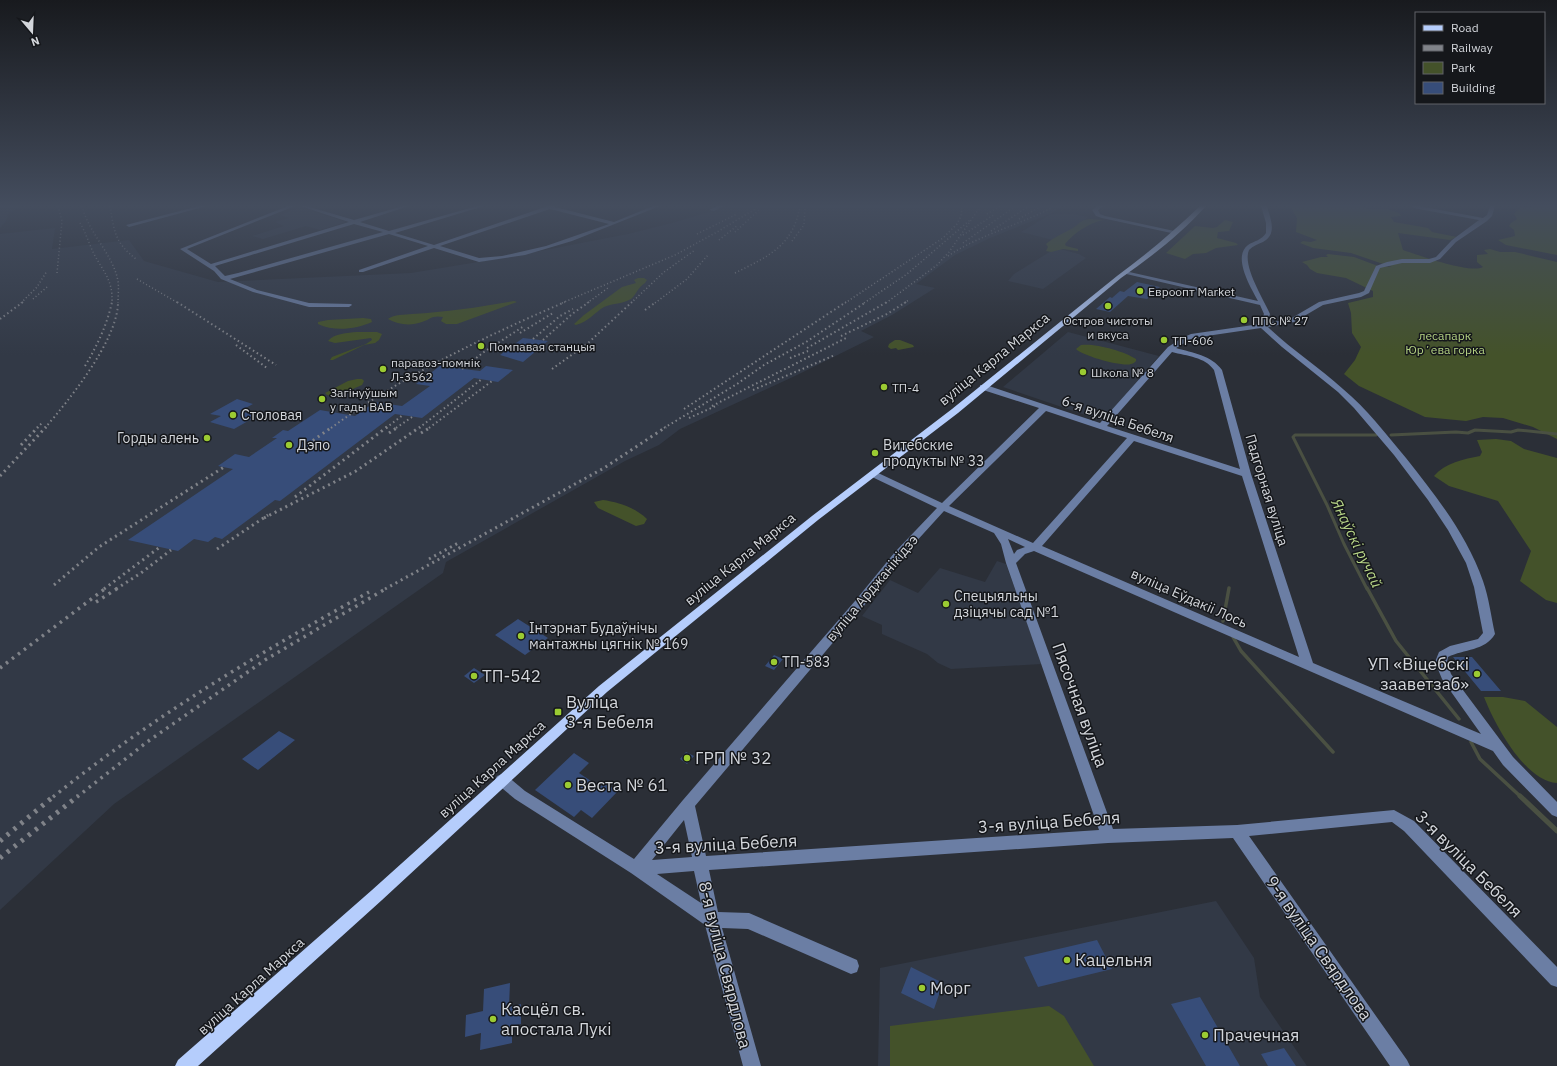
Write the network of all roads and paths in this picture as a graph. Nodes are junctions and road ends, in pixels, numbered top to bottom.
1 (194, 256) edge
2 (244, 256) edge
3 (307, 256) edge
4 (405, 256) edge
5 (466, 256) edge
6 (508, 256) edge
7 (1146, 256) edge
8 (1245, 256) edge
9 (1440, 256) edge
10 (210, 266) junction
11 (362, 270) dead end
12 (1125, 273) junction
13 (223, 278) junction
14 (1263, 304) junction
15 (349, 305) dead end
16 (1263, 326) junction
17 (1171, 349) junction
18 (983, 387) junction
19 (1044, 408) junction
20 (1101, 427) junction
21 (1132, 438) junction
22 (873, 474) junction
23 (1246, 474) junction
24 (944, 507) junction
25 (998, 531) junction
26 (1036, 546) junction
27 (1011, 563) junction
28 (1308, 666) junction
29 (1495, 746) junction
30 (502, 780) junction
31 (688, 804) junction
32 (1557, 811) edge
33 (1237, 831) junction
34 (1108, 836) junction
35 (700, 863) junction
36 (636, 868) junction
37 (712, 920) junction
38 (851, 966) dead end
39 (1557, 979) edge
40 (184, 1066) edge
41 (752, 1066) edge
42 (1401, 1066) edge

1 - 10 street
2 - 10 street
3 - 13 street
4 - 11 street
5 - 6 street
7 - 12 main road, вуліца Карла Маркса
8 - 14 street
9 - 16 street
10 - 13 street
12 - 14 street
12 - 18 main road, вуліца Карла Маркса
13 - 15 street
14 - 16 street
16 - 17 street
16 - 29 street
17 - 20 street
17 - 23 street, Падгорная вуліца
18 - 19 street, 6-я вуліца Бебеля
18 - 22 main road, вуліца Карла Маркса
19 - 20 street, 6-я вуліца Бебеля
19 - 24 street, вуліца Арджанікідзэ
20 - 21 street, 6-я вуліца Бебеля
21 - 23 street, 6-я вуліца Бебеля
21 - 26 street
22 - 24 street, вуліца Еўдакіі Лось
22 - 30 main road, вуліца Карла Маркса
23 - 28 street, Падгорная вуліца
24 - 25 street, вуліца Еўдакіі Лось
24 - 31 street, вуліца Арджанікідзэ
25 - 26 street, вуліца Еўдакіі Лось
25 - 27 street, Пясочная вуліца
26 - 27 street
26 - 28 street, вуліца Еўдакіі Лось
27 - 34 street, Пясочная вуліца
28 - 29 street, вуліца Еўдакіі Лось
29 - 32 street
30 - 36 street
30 - 40 main road, вуліца Карла Маркса
31 - 35 street
31 - 36 street, вуліца Арджанікідзэ
33 - 34 street, 3-я вуліца Бебеля
33 - 39 street, 3-я вуліца Бебеля
33 - 42 street, 9-я вуліца Свярдлова
34 - 35 street, 3-я вуліца Бебеля
35 - 36 street, 3-я вуліца Бебеля
35 - 37 street, 8-я вуліца Свярдлова
36 - 37 street
37 - 38 street
37 - 41 street, 8-я вуліца Свярдлова

